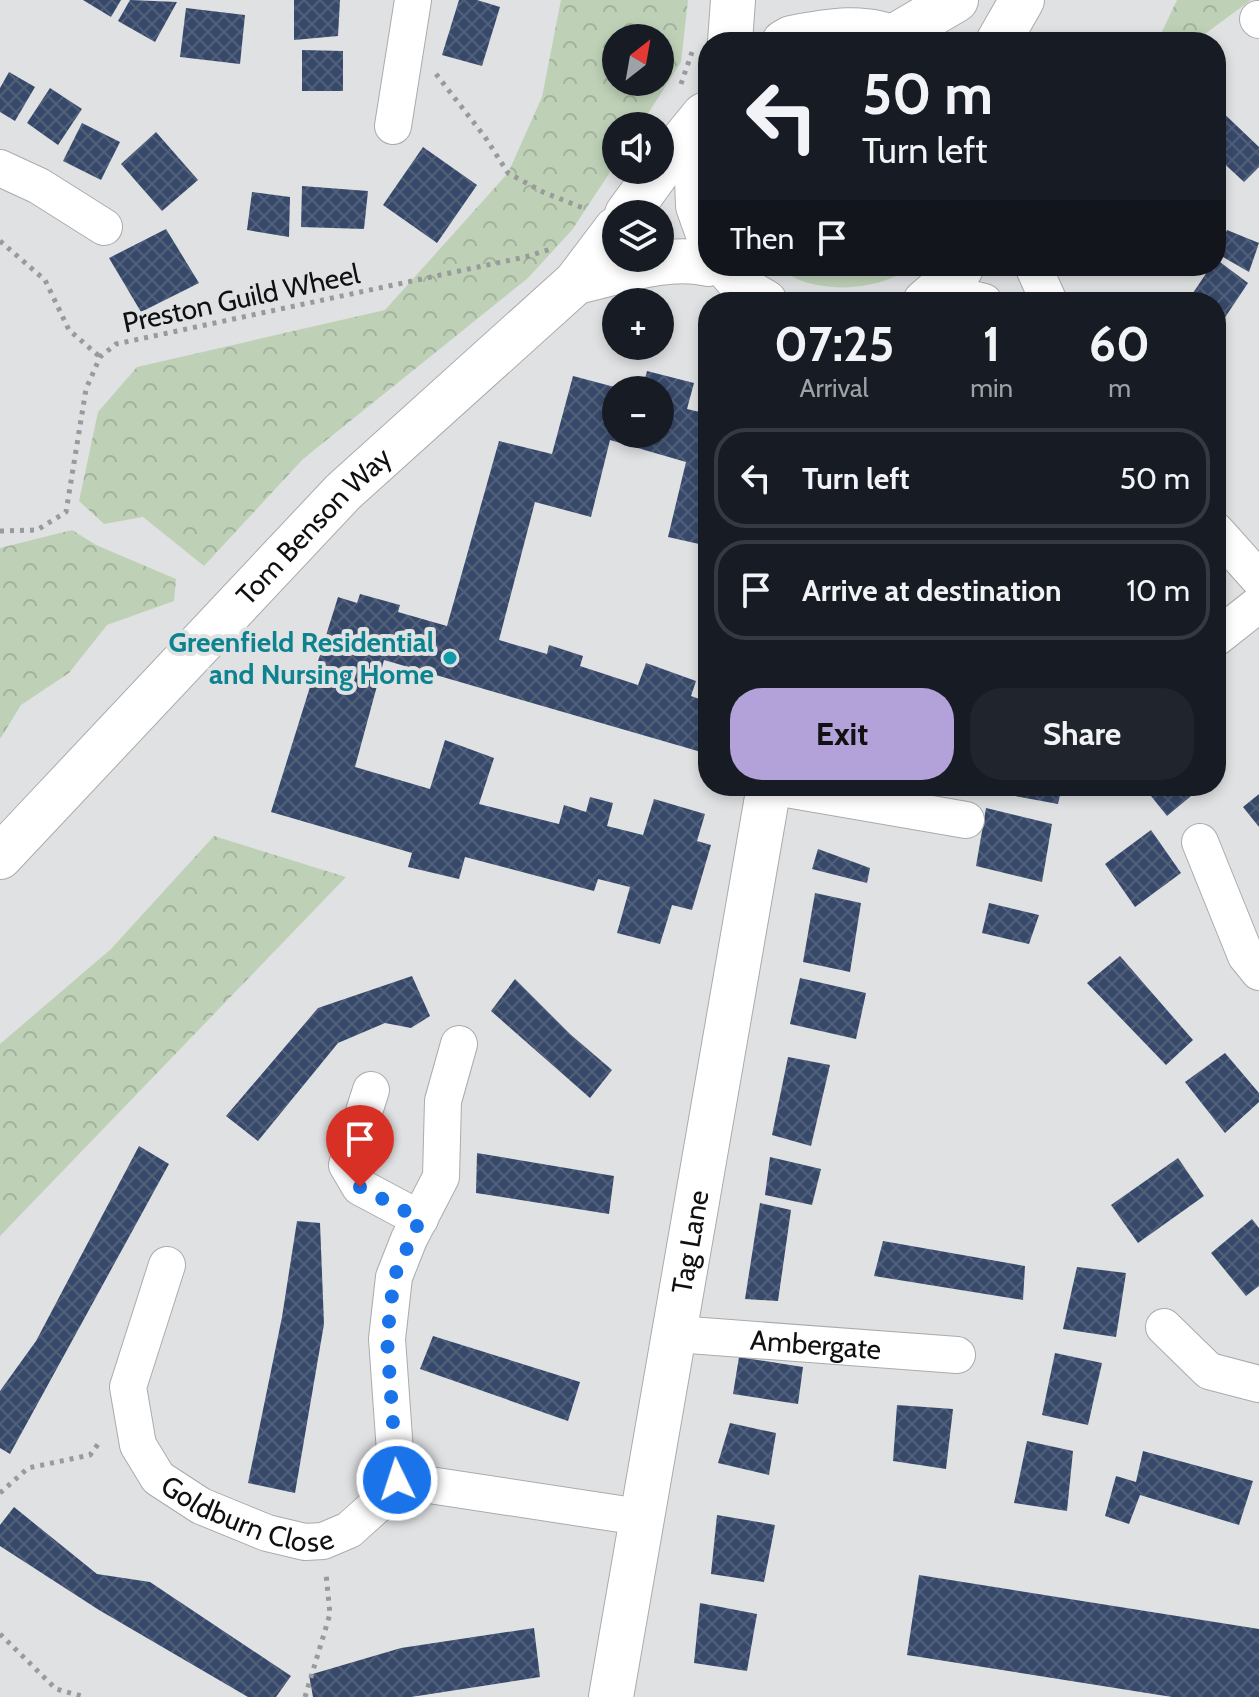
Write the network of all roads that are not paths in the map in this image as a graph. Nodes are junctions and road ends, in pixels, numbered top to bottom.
1 (413, 0) edge
2 (733, 0) edge
3 (823, 0) edge
4 (956, 0) edge
5 (1022, 0) edge
6 (717, 32) edge
7 (825, 32) edge
8 (858, 32) edge
9 (877, 32) edge
10 (895, 32) edge
11 (1004, 32) edge
12 (693, 100) edge
13 (393, 126) dead end
14 (674, 140) edge
15 (698, 148) edge
16 (0, 168) edge
17 (645, 184) edge
18 (630, 200) edge
19 (698, 206) edge
20 (104, 227) dead end
21 (602, 236) edge
22 (698, 260) edge
23 (733, 276) edge
24 (955, 276) edge
25 (576, 282) junction
26 (748, 292) edge
27 (936, 292) edge
28 (1226, 542) edge
29 (1259, 579) edge
30 (1259, 604) edge
31 (1226, 630) edge
32 (767, 796) edge
33 (827, 796) edge
34 (966, 820) dead end
35 (1200, 842) dead end
36 (0, 857) edge
37 (1259, 972) edge
38 (459, 1044) dead end
39 (371, 1090) dead end
40 (420, 1219) junction
41 (167, 1265) dead end
42 (1164, 1327) dead end
43 (676, 1334) junction
44 (957, 1355) dead end
45 (1259, 1384) edge
46 (397, 1480) junction
47 (640, 1517) junction
48 (611, 1697) edge

1 - 13 street
2 - 6 main road
3 - 9 main road
4 - 10 main road
5 - 11 main road
7 - 8 main road
12 - 14 main road, Tom Benson Way
15 - 19 main road
16 - 20 street
17 - 18 main road, Tom Benson Way
21 - 25 main road, Tom Benson Way
22 - 25 main road, Tom Benson Way
23 - 26 main road
24 - 27 main road
25 - 36 main road, Tom Benson Way
28 - 29 street
30 - 31 street
32 - 43 main road, Tag Lane
33 - 34 street
35 - 37 street
38 - 40 street
39 - 40 street
40 - 46 street
41 - 46 street, Goldburn Close
42 - 45 street
43 - 44 street, Ambergate
43 - 47 main road, Tag Lane
46 - 47 street
47 - 48 main road, Tag Lane

